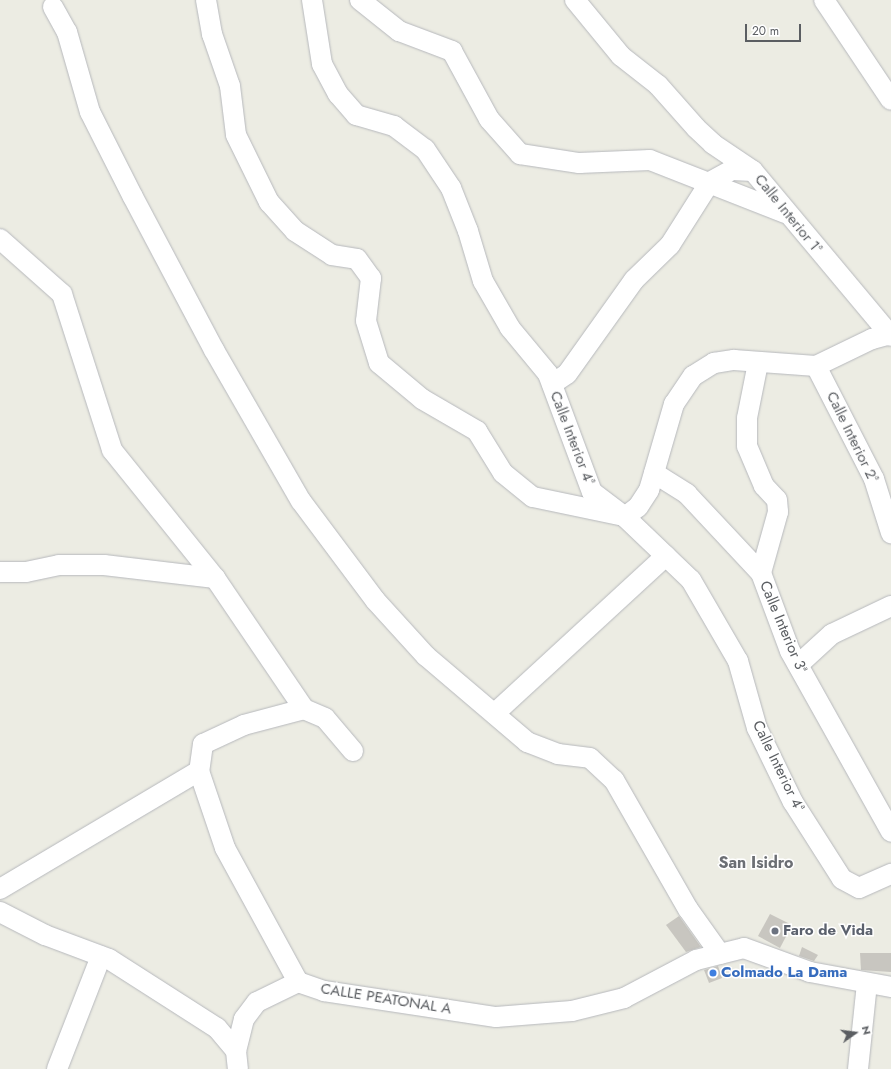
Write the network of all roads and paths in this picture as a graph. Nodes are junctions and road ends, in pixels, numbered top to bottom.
1 (206, 0) edge
2 (312, 0) edge
3 (360, 0) edge
4 (575, 0) edge
5 (824, 0) edge
6 (52, 7) dead end
7 (891, 100) edge
8 (753, 171) junction
9 (710, 182) junction
10 (785, 213) junction
11 (0, 239) edge
12 (891, 335) edge
13 (758, 363) junction
14 (816, 366) junction
15 (552, 384) junction
16 (654, 473) junction
17 (625, 517) junction
18 (891, 533) edge
19 (666, 556) junction
20 (0, 572) edge
21 (761, 573) junction
22 (215, 578) junction
23 (891, 606) edge
24 (798, 665) junction
25 (304, 709) junction
26 (495, 713) junction
27 (353, 751) dead end
28 (199, 770) junction
29 (891, 832) edge
30 (891, 874) edge
31 (0, 889) edge
32 (0, 912) edge
33 (720, 954) junction
34 (100, 956) junction
35 (298, 982) junction
36 (867, 983) junction
37 (891, 987) edge
38 (237, 1060) edge
39 (57, 1069) edge
40 (858, 1069) edge

1 - 17 street
2 - 15 street, Calle Interior 4ª
3 - 9 street
4 - 8 street, Calle Interior 1ª
5 - 7 street
6 - 26 street
8 - 9 street
8 - 10 street, Calle Interior 1ª
9 - 10 street
9 - 15 street
10 - 12 street, Calle Interior 1ª
11 - 22 street
12 - 14 street
13 - 14 street
13 - 16 street
13 - 21 street, Calle Interior 3ª
14 - 18 street, Calle Interior 2ª
15 - 17 street, Calle Interior 4ª
16 - 17 street
16 - 21 street
17 - 19 street, Calle Interior 4ª
19 - 26 street
19 - 30 street, Calle Interior 4ª
20 - 22 street
21 - 24 street, Calle Interior 3ª
22 - 25 street
23 - 24 street
24 - 29 street, Calle Interior 3ª
25 - 27 street
25 - 28 street
26 - 33 street
28 - 31 street
28 - 35 street
32 - 34 street
33 - 35 street, CALLE PEATONAL A
33 - 36 street, CALLE PEATONAL A
34 - 38 street
34 - 39 street
35 - 38 street
36 - 37 street, CALLE PEATONAL A
36 - 40 street

